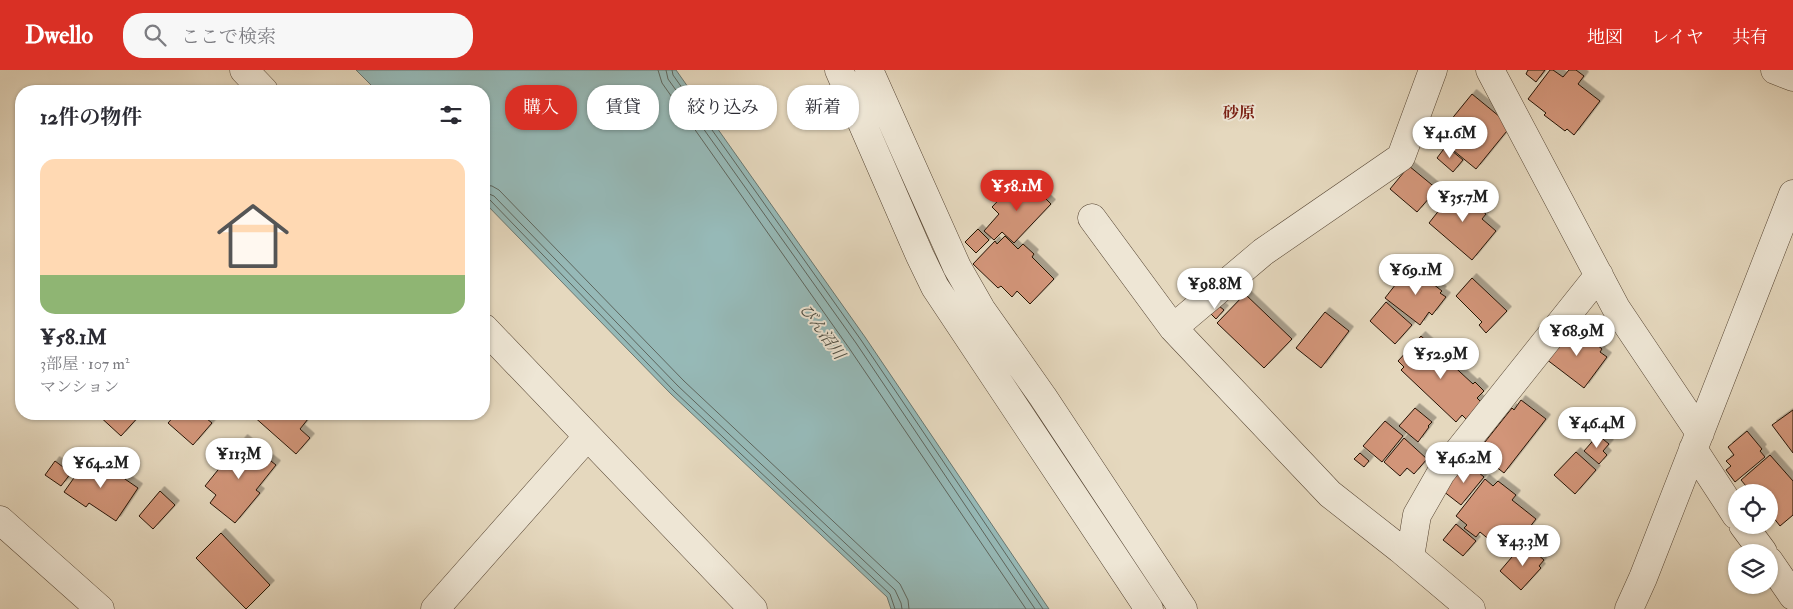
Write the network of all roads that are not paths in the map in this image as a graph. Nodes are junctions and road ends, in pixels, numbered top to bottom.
1 (244, 70) edge
2 (839, 70) edge
3 (869, 70) edge
4 (1433, 70) edge
5 (1490, 70) edge
6 (1775, 70) edge
7 (1793, 77) edge
8 (258, 85) edge
9 (1793, 194) edge
10 (1092, 218) dead end
11 (1599, 275) junction
12 (1173, 328) junction
13 (490, 334) edge
14 (588, 437) junction
15 (1697, 441) junction
16 (1728, 500) edge
17 (0, 520) edge
18 (1410, 557) junction
19 (1778, 574) edge
20 (1793, 596) edge
21 (100, 609) edge
22 (435, 609) edge
23 (753, 609) edge
24 (1149, 609) edge
25 (1183, 609) edge
26 (1471, 609) edge
27 (1629, 609) edge

1 - 8 street
2 - 24 street
3 - 25 street
4 - 12 street
5 - 11 street
6 - 7 street
9 - 15 street
10 - 12 street
11 - 15 street
11 - 18 street
12 - 18 street
13 - 14 street
14 - 22 street
14 - 23 street
15 - 16 street
15 - 27 street
17 - 21 street
18 - 26 street
19 - 20 street

